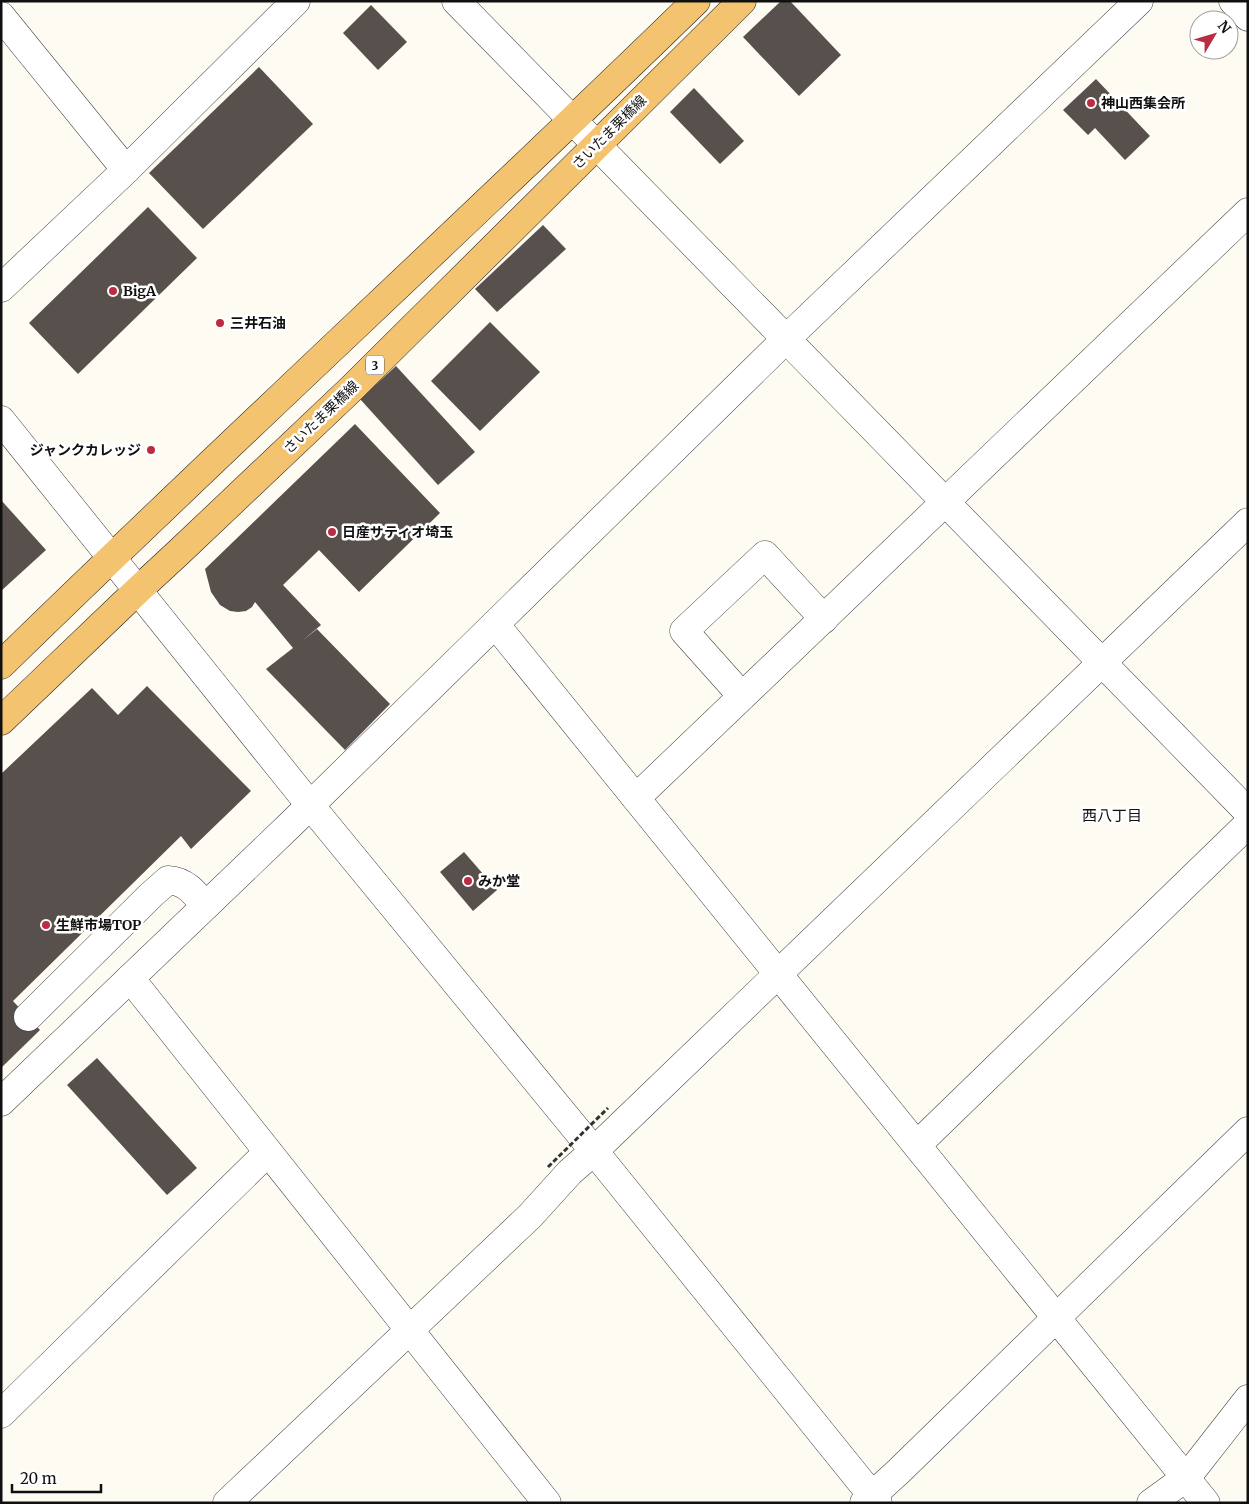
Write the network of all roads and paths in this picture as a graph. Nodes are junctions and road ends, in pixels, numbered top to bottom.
1 (296, 1) edge
2 (456, 1) edge
3 (696, 1) edge
4 (742, 1) edge
5 (1139, 1) edge
6 (1233, 1) edge
7 (1, 16) edge
8 (1248, 17) edge
9 (572, 121) junction
10 (596, 145) junction
11 (126, 170) junction
12 (1248, 212) edge
13 (1, 288) edge
14 (785, 340) junction
15 (1, 420) edge
16 (945, 503) junction
17 (1248, 522) edge
18 (111, 557) junction
19 (138, 590) junction
20 (824, 619) junction
21 (495, 624) junction
22 (1101, 663) junction
23 (1, 665) edge
24 (742, 696) junction
25 (1, 721) edge
26 (636, 798) junction
27 (310, 805) junction
28 (1248, 812) edge
29 (1248, 824) edge
30 (205, 906) junction
31 (779, 974) junction
32 (130, 978) junction
33 (28, 1017) dead end
34 (1, 1102) edge
35 (608, 1108) dead end
36 (1248, 1131) edge
37 (917, 1145) junction
38 (594, 1151) junction
39 (268, 1152) junction
40 (548, 1167) dead end
41 (1057, 1318) junction
42 (409, 1329) junction
43 (1248, 1399) edge
44 (1, 1414) edge
45 (1187, 1477) junction
46 (871, 1500) edge
47 (545, 1502) edge
48 (226, 1503) edge
49 (1151, 1503) edge
50 (1206, 1503) edge

1 - 11 street
2 - 9 street
3 - 9 main road
4 - 10 main road, さいたま栗橋線 / 3
5 - 14 street
6 - 8 street
7 - 11 street
9 - 10 street
9 - 18 main road
10 - 14 street
10 - 19 main road, さいたま栗橋線 / 3
11 - 13 street
12 - 16 street
14 - 16 street
14 - 21 street
15 - 18 street
16 - 20 street
16 - 22 street
17 - 22 street
18 - 19 street
18 - 23 main road
19 - 25 main road, さいたま栗橋線 / 3
19 - 27 street
20 - 24 street
20 - 24 street
21 - 26 street
21 - 27 street
22 - 28 street
22 - 31 street
24 - 26 street
26 - 31 street
27 - 30 street
27 - 38 street
29 - 37 street
30 - 32 street
30 - 33 street
31 - 37 street
31 - 38 street
32 - 34 street
32 - 39 street
35 - 40 path, bridge
36 - 41 street
37 - 41 street
38 - 42 street
38 - 46 street
39 - 42 street
39 - 44 street
41 - 45 street
41 - 46 street
42 - 47 street
42 - 48 street
43 - 45 street
45 - 49 street
45 - 50 street

